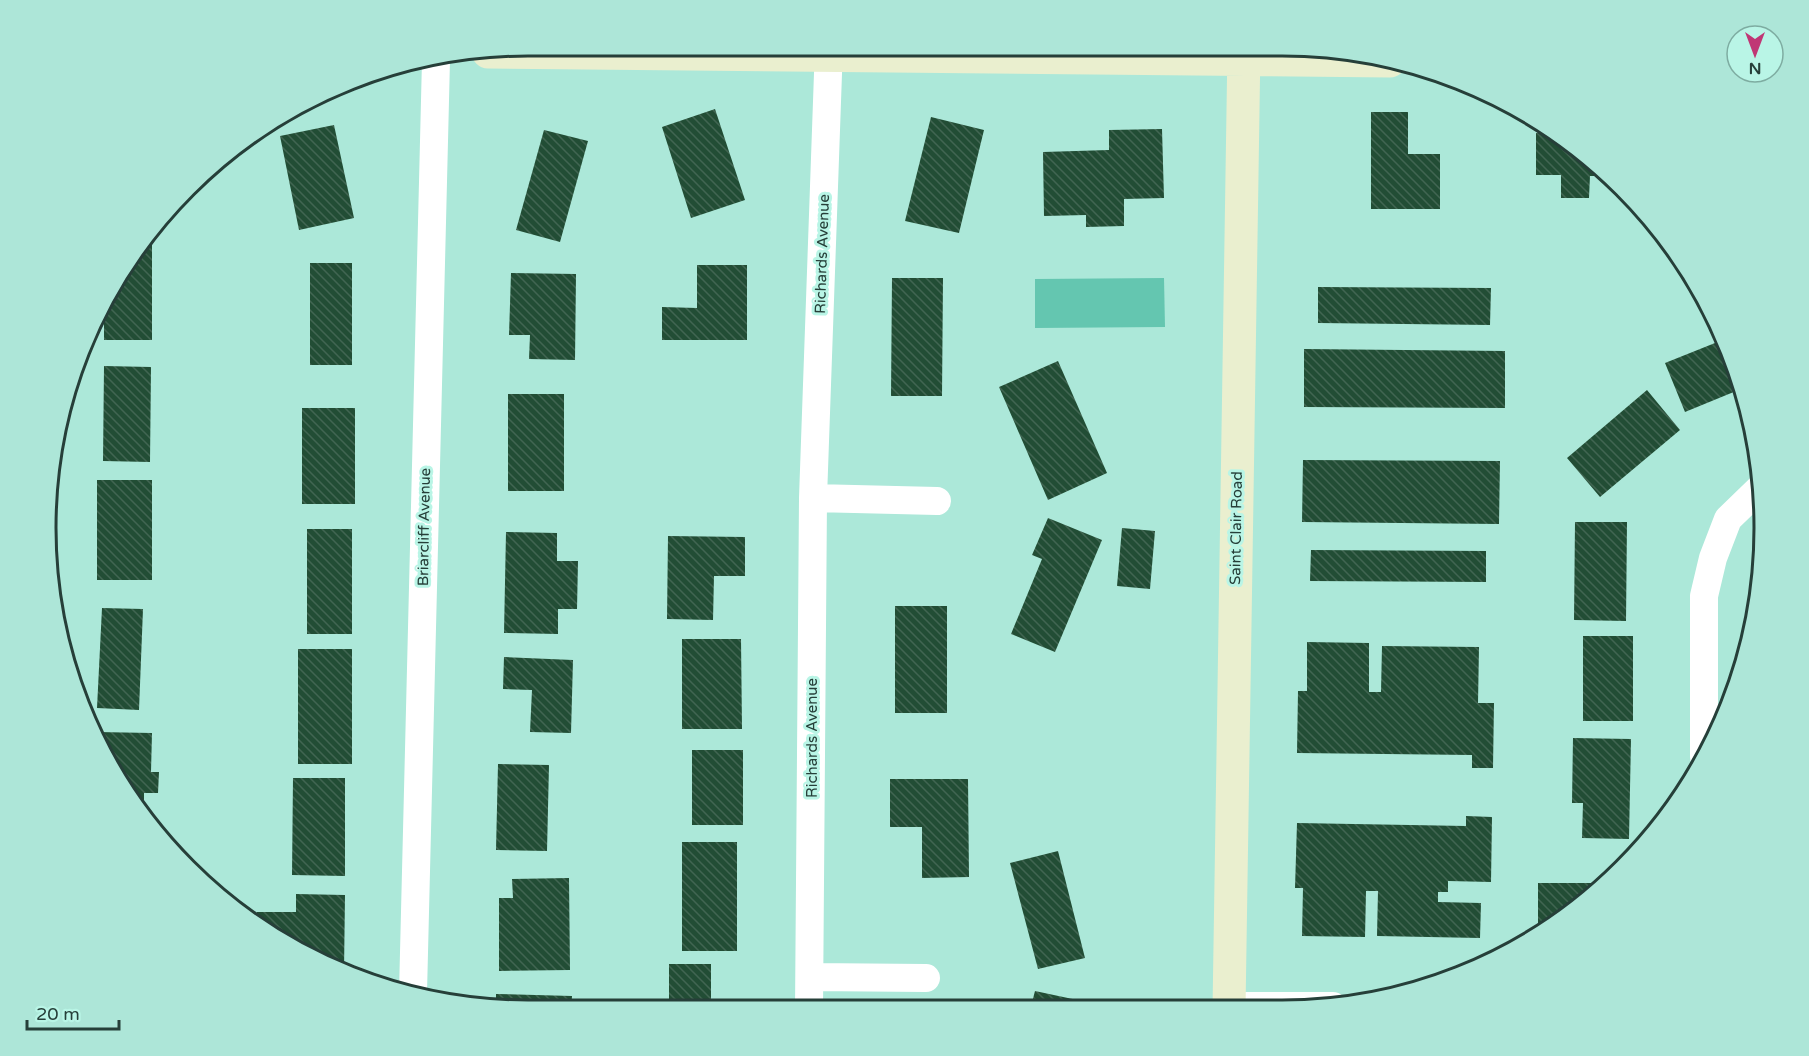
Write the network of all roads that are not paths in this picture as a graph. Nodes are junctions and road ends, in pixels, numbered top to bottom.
1 (829, 56) edge
2 (1244, 56) edge
3 (436, 65) edge
4 (1752, 495) edge
5 (813, 498) junction
6 (937, 501) dead end
7 (1704, 739) edge
8 (810, 977) junction
9 (926, 978) dead end
10 (413, 986) edge
11 (809, 1000) edge
12 (1229, 1000) edge

1 - 5 street, Richards Avenue
2 - 12 street, Saint Clair Road
3 - 10 street, Briarcliff Avenue
4 - 7 street
5 - 6 street
5 - 8 street, Richards Avenue
8 - 9 street
8 - 11 street, Richards Avenue

